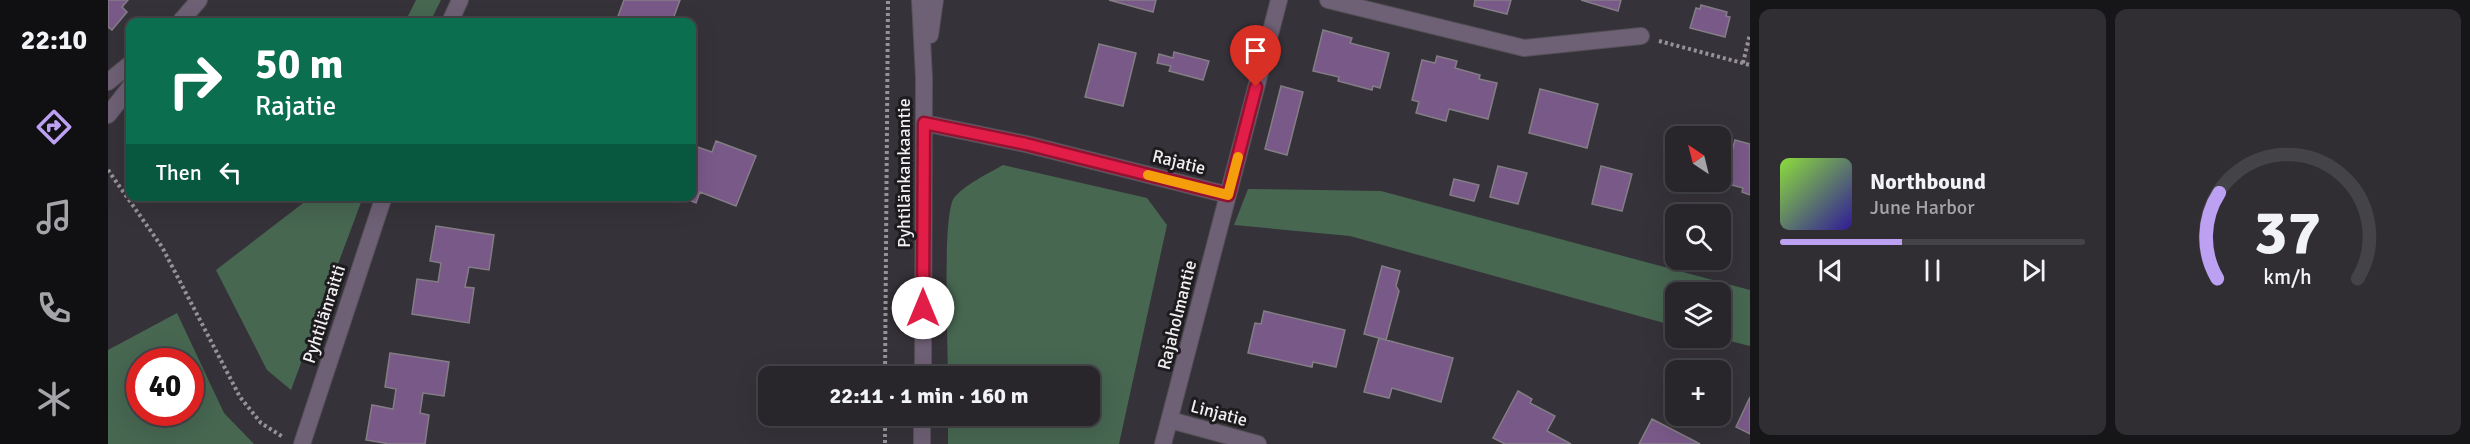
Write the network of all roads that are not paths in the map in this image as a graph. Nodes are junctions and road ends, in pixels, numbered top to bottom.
1 (199, 0) edge
2 (460, 0) edge
3 (920, 0) edge
4 (934, 0) edge
5 (1279, 0) edge
6 (1328, 0) edge
7 (183, 18) edge
8 (452, 18) edge
9 (1641, 36) road end
10 (126, 67) edge
11 (924, 78) junction
12 (108, 82) edge
13 (126, 92) edge
14 (108, 115) edge
15 (924, 123) junction
16 (1228, 195) junction
17 (382, 201) edge
18 (922, 366) edge
19 (1170, 420) junction
20 (922, 426) edge
21 (294, 441) edge
22 (922, 444) edge
23 (1163, 444) edge
24 (1258, 444) edge

1 - 7 street
2 - 8 street
3 - 11 street, Pyhtilänkankaantie
4 - 11 street, Pyhtilänkankaantie
5 - 16 street
6 - 9 street
10 - 12 street
11 - 15 street, Pyhtilänkankaantie
13 - 14 street
15 - 16 street, Rajatie
15 - 18 street, Pyhtilänkankaantie
16 - 19 street, Rajaholmantie
17 - 21 street, Pyhtilänraitti
19 - 23 street, Rajaholmantie
19 - 24 street, Linjatie
20 - 22 street

